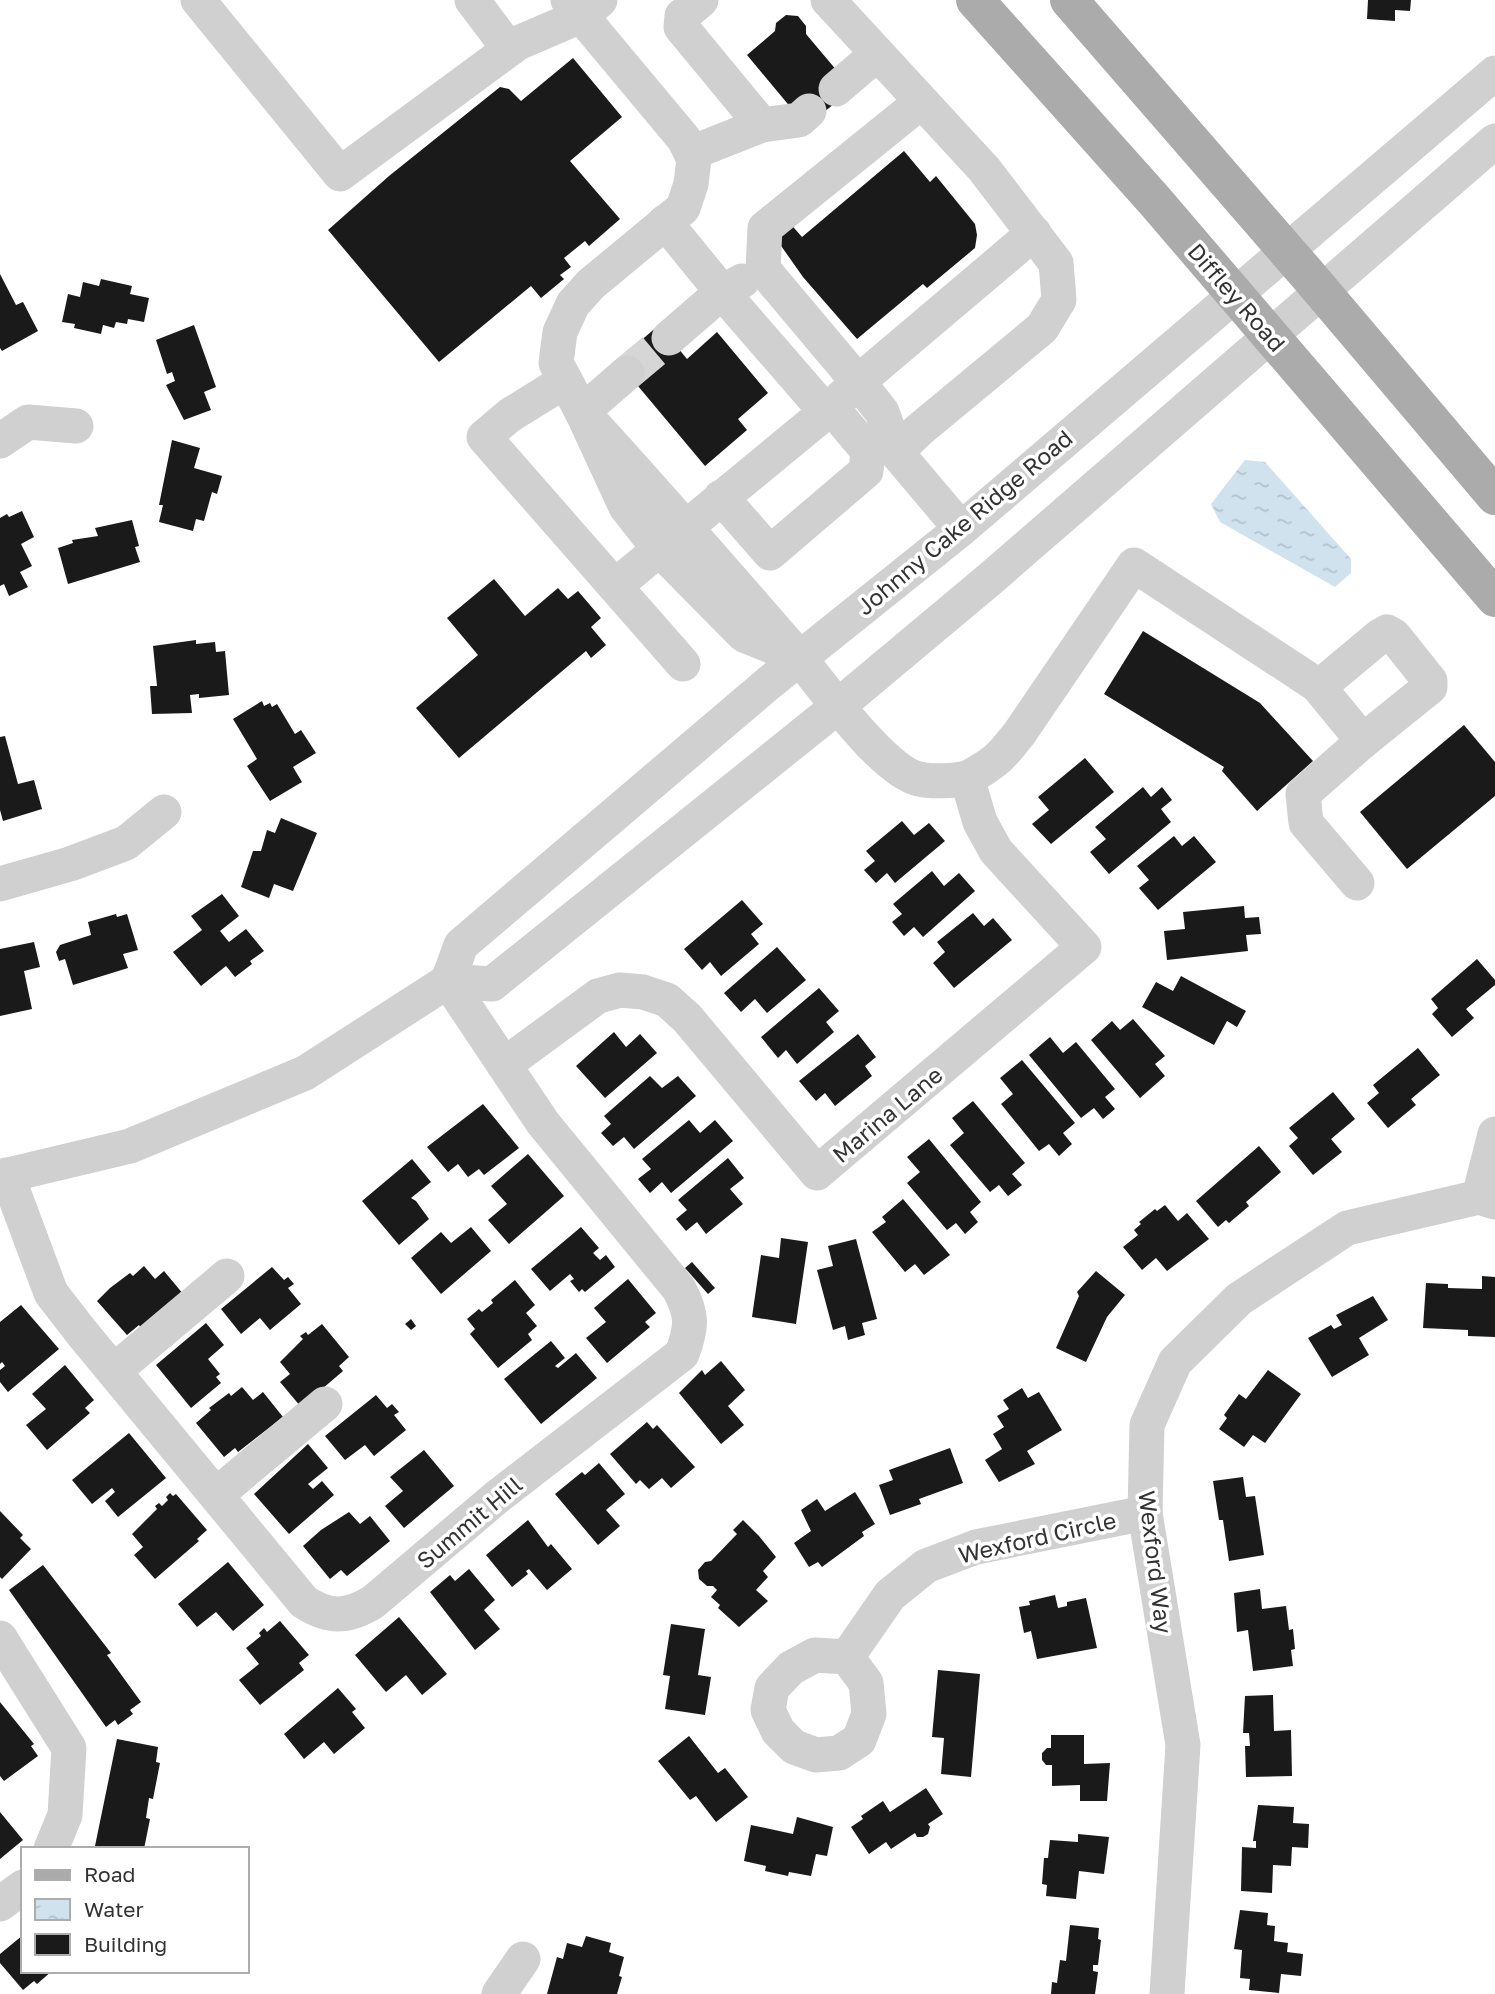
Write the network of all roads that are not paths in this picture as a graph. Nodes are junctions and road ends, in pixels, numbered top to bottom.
1 (198, 0) edge
2 (472, 0) edge
3 (701, 0) edge
4 (828, 0) edge
5 (975, 0) edge
6 (1069, 0) edge
7 (583, 5) edge
8 (509, 49) junction
9 (877, 54) junction
10 (1495, 73) edge
11 (836, 89) dead end
12 (921, 102) junction
13 (809, 111) dead end
14 (762, 125) junction
15 (1495, 141) edge
16 (691, 153) junction
17 (665, 222) junction
18 (1029, 226) junction
19 (1287, 251) junction
20 (763, 269) junction
21 (722, 292) junction
22 (1322, 292) junction
23 (1236, 295) junction
24 (1270, 336) junction
25 (669, 338) tunnel mouth
26 (627, 373) tunnel mouth
27 (565, 381) junction
28 (859, 382) junction
29 (828, 410) junction
30 (582, 412) junction
31 (76, 426) dead end
32 (0, 441) edge
33 (896, 452) junction
34 (1495, 496) edge
35 (721, 497) junction
36 (961, 529) junction
37 (672, 538) junction
38 (615, 586) junction
39 (1495, 598) edge
40 (799, 658) junction
41 (683, 664) dead end
42 (1319, 687) junction
43 (837, 707) junction
44 (1363, 741) junction
45 (967, 778) junction
46 (164, 812) dead end
47 (1357, 883) dead end
48 (0, 884) edge
49 (448, 981) junction
50 (503, 1065) junction
51 (1495, 1134) edge
52 (4, 1176) edge
53 (1487, 1200) edge
54 (227, 1276) dead end
55 (114, 1371) junction
56 (325, 1404) dead end
57 (216, 1495) junction
58 (1144, 1513) junction
59 (0, 1638) edge
60 (847, 1657) dead end
61 (52, 1847) edge
62 (21, 1888) edge
63 (0, 1904) edge
64 (523, 1959) dead end
65 (499, 1994) edge
66 (1167, 1994) edge

1 - 8 street
2 - 8 street
3 - 14 street
4 - 9 street
5 - 23 main road, Diffley Road
6 - 19 main road
7 - 8 street
7 - 16 street
9 - 11 street
9 - 12 street
10 - 19 street, Johnny Cake Ridge Road
12 - 18 street
12 - 20 street
13 - 14 street
14 - 16 street
15 - 22 street
16 - 17 street
17 - 21 street
17 - 27 street
18 - 28 street
18 - 33 street
19 - 22 main road
19 - 23 street, Johnny Cake Ridge Road
20 - 21 street
20 - 28 street
21 - 25 street
21 - 29 street
22 - 24 street
22 - 34 main road
23 - 24 main road, Diffley Road
23 - 36 street, Johnny Cake Ridge Road
24 - 39 main road, Diffley Road
24 - 43 street
26 - 30 street
27 - 30 street
27 - 38 street
28 - 29 street
28 - 33 street
29 - 35 street
29 - 35 street
30 - 37 street
31 - 32 street
33 - 36 street
35 - 37 street
36 - 40 street, Johnny Cake Ridge Road
37 - 38 street
37 - 40 street
38 - 41 street
40 - 43 street
40 - 49 street, Johnny Cake Ridge Road
42 - 44 street
42 - 44 street
42 - 45 street
43 - 45 street
43 - 49 street
44 - 47 street
45 - 50 street, Marina Lane
46 - 48 street
49 - 50 street, Summit Hill
49 - 52 street
50 - 57 street, Summit Hill
51 - 53 street, Wexford Way
52 - 55 street, Summit Hill
53 - 58 street, Wexford Way
54 - 55 street
55 - 57 street, Summit Hill
56 - 57 street
58 - 60 street, Wexford Circle
58 - 66 street, Wexford Way
59 - 61 street
62 - 63 street
64 - 65 street

